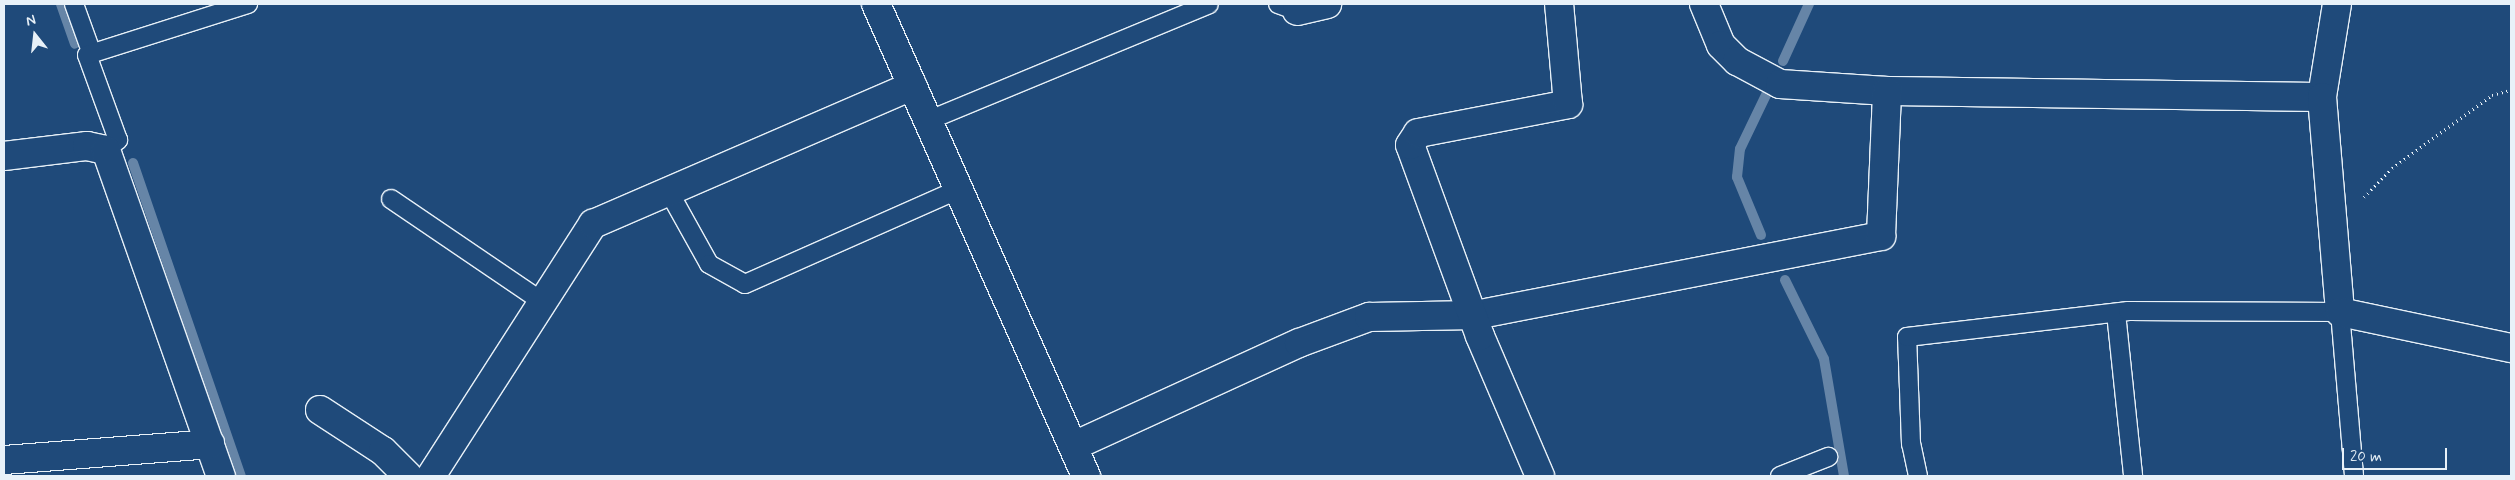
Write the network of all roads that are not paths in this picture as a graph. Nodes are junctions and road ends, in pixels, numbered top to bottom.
1 (74, 4) edge
2 (248, 4) edge
3 (876, 4) edge
4 (1209, 4) edge
5 (1327, 4) edge
6 (1559, 4) edge
7 (1704, 4) edge
8 (2337, 4) edge
9 (1288, 7) edge
10 (92, 54) junction
11 (912, 86) junction
12 (1886, 91) junction
13 (2322, 97) junction
14 (928, 121) junction
15 (106, 150) junction
16 (4, 156) edge
17 (957, 190) junction
18 (668, 192) junction
19 (391, 200) dead end
20 (544, 303) junction
21 (2340, 312) junction
22 (2116, 313) junction
23 (1475, 315) junction
24 (2511, 348) edge
25 (320, 410) dead end
26 (210, 444) junction
27 (1074, 446) junction
28 (1828, 457) dead end
29 (4, 460) edge
30 (1082, 475) edge
31 (221, 476) edge
32 (408, 476) edge
33 (432, 476) edge
34 (1540, 476) edge
35 (1780, 476) edge
36 (1918, 476) edge
37 (2133, 476) edge
38 (2354, 476) edge

1 - 10 lane
2 - 10 lane
3 - 11 street
4 - 14 lane
5 - 9 street
6 - 23 street
7 - 12 street
8 - 13 street
10 - 15 lane
11 - 14 street
11 - 18 street
12 - 13 street
12 - 23 street
13 - 21 street
14 - 17 street
15 - 16 street
15 - 26 street
17 - 18 lane
17 - 27 street
18 - 20 street
19 - 20 lane
20 - 33 street
21 - 22 lane
21 - 24 street
21 - 38 lane
22 - 36 lane
22 - 37 lane
23 - 27 street
23 - 34 street
25 - 32 street
26 - 29 street
26 - 31 street
27 - 30 street
28 - 35 lane

